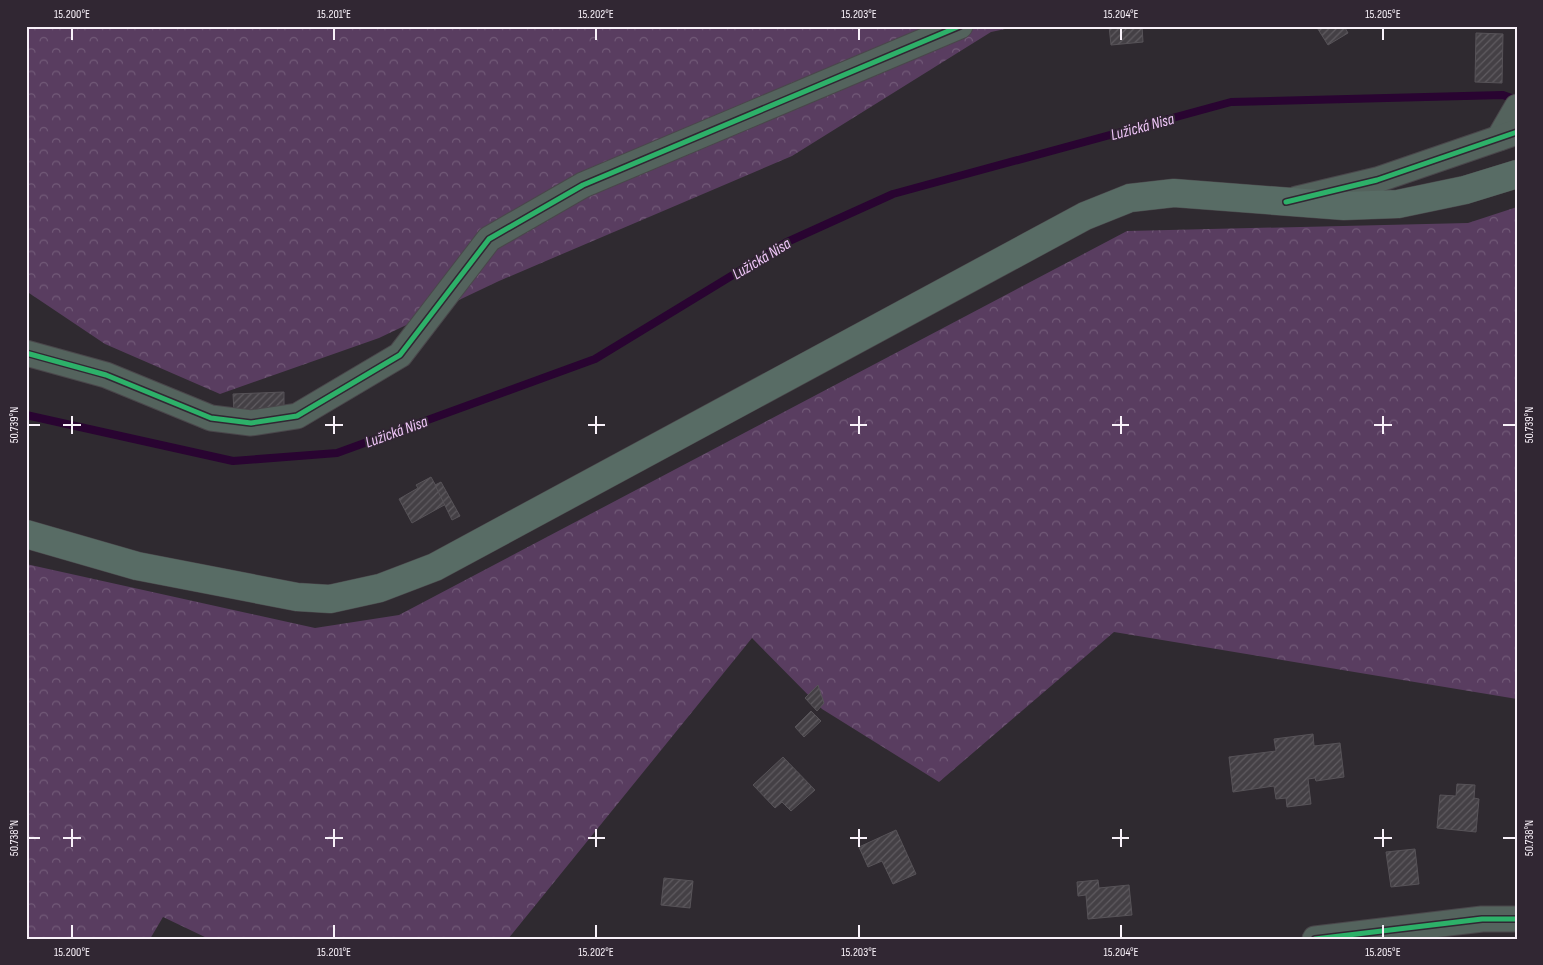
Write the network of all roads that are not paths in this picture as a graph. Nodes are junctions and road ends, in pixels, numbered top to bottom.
1 (960, 26) edge
2 (1517, 107) edge
3 (1508, 135) edge
4 (1517, 174) edge
5 (1286, 202) junction
6 (26, 353) edge
7 (26, 534) edge
8 (1517, 919) edge
9 (1315, 939) edge

1 - 6 street
2 - 3 street
3 - 5 street
4 - 5 main road
5 - 7 main road
8 - 9 street

